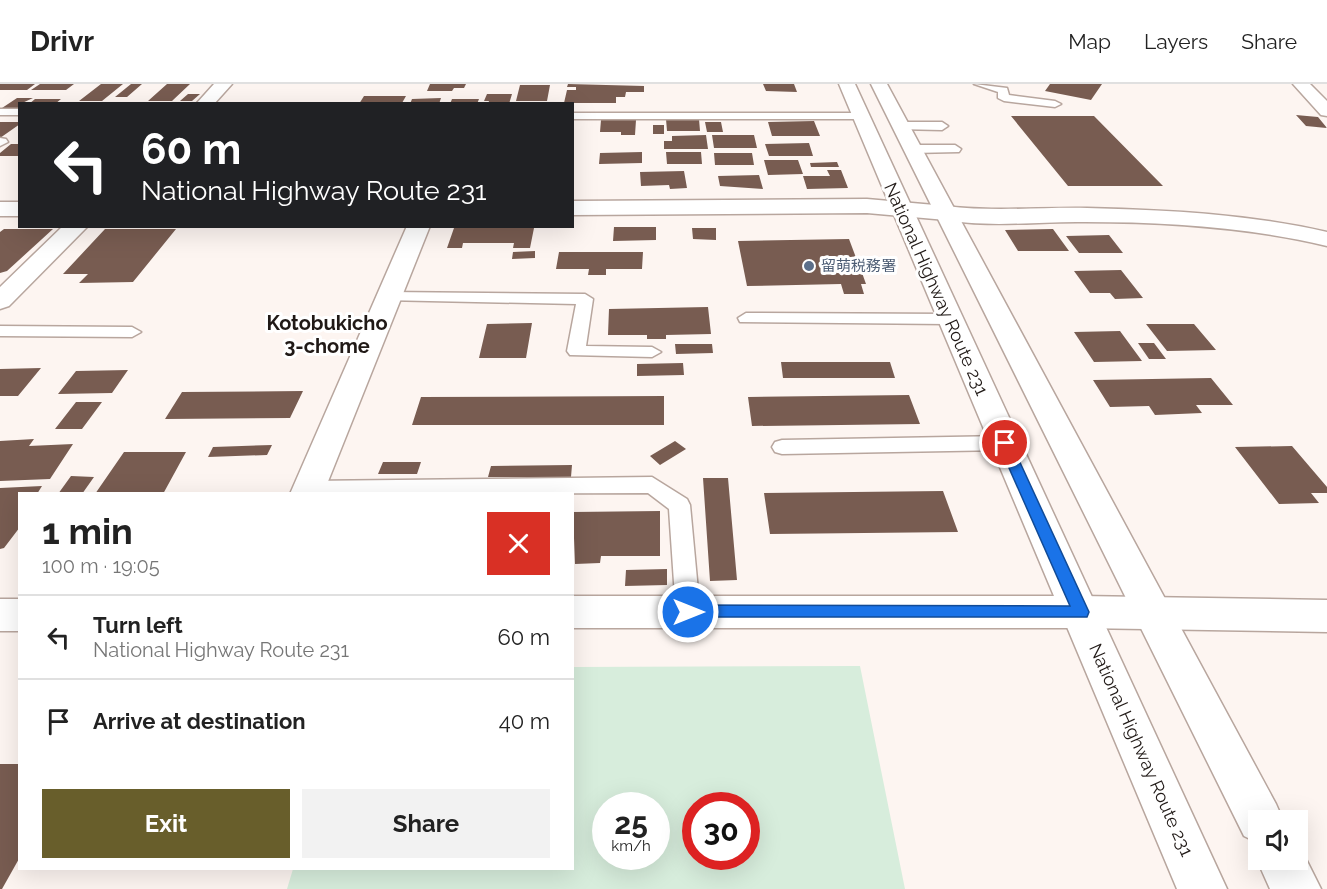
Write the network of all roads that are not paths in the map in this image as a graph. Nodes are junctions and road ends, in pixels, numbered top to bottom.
1 (224, 84) edge
2 (847, 84) edge
3 (879, 84) edge
4 (979, 84) edge
5 (1301, 84) edge
6 (206, 102) edge
7 (1055, 104) dead end
8 (1327, 111) edge
9 (0, 112) edge
10 (18, 112) edge
11 (574, 116) edge
12 (861, 116) junction
13 (900, 126) junction
14 (942, 126) dead end
15 (912, 149) junction
16 (955, 149) dead end
17 (574, 208) edge
18 (901, 208) junction
19 (0, 209) edge
20 (18, 209) edge
21 (946, 213) junction
22 (75, 228) edge
23 (418, 228) edge
24 (1327, 239) edge
25 (389, 297) junction
26 (0, 302) edge
27 (746, 318) dead end
28 (948, 319) junction
29 (0, 331) edge
30 (132, 332) dead end
31 (652, 352) dead end
32 (1005, 443) junction
33 (782, 447) dead end
34 (307, 491) edge
35 (574, 612) edge
36 (688, 612) junction
37 (1081, 612) junction
38 (1153, 614) junction
39 (0, 615) edge
40 (18, 615) edge
41 (1327, 616) edge
42 (1255, 810) edge
43 (1286, 870) edge
44 (1202, 889) edge
45 (1296, 889) edge

1 - 6 main road
2 - 12 main road, National Highway Route 231
3 - 13 main road, National Highway Route 231
4 - 7 lane
5 - 8 main road
9 - 10 lane
11 - 12 lane
12 - 18 main road, National Highway Route 231
13 - 14 lane
13 - 15 main road, National Highway Route 231
15 - 16 lane
15 - 21 main road, National Highway Route 231
17 - 18 main road
18 - 21 main road
18 - 28 main road, National Highway Route 231
19 - 20 main road
21 - 24 main road
21 - 38 main road, National Highway Route 231
22 - 26 main road
23 - 25 main road
25 - 31 lane
25 - 34 main road
27 - 28 lane
28 - 32 main road, National Highway Route 231
29 - 30 lane
32 - 33 lane
32 - 37 main road, National Highway Route 231
34 - 36 lane
35 - 36 main road
36 - 37 main road
37 - 38 main road
37 - 44 main road, National Highway Route 231
38 - 41 main road
38 - 42 main road, National Highway Route 231
39 - 40 main road
43 - 45 main road

